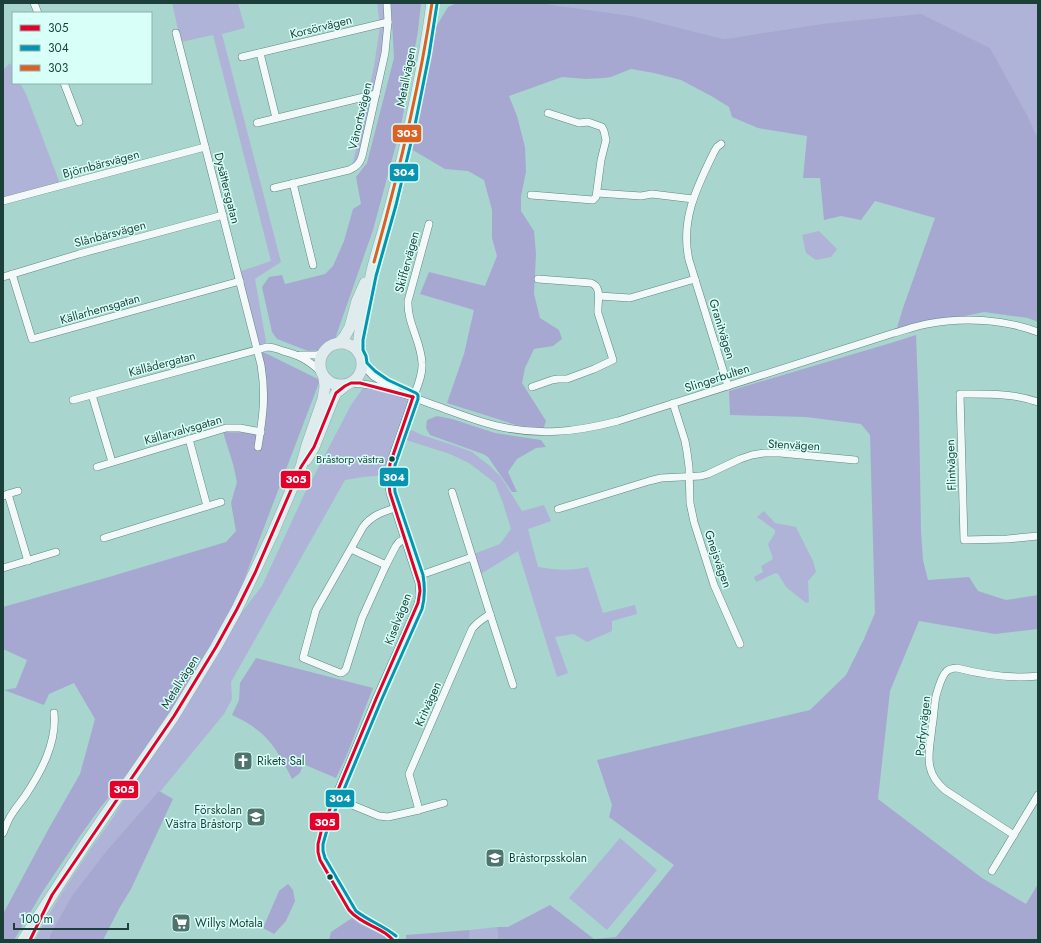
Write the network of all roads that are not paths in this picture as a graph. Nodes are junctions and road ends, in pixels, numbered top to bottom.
1 (387, 3) edge
2 (432, 3) edge
3 (388, 22) junction
4 (176, 32) dead end
5 (260, 53) junction
6 (242, 57) dead end
7 (64, 84) edge
8 (376, 94) junction
9 (548, 113) dead end
10 (276, 118) junction
11 (79, 122) dead end
12 (257, 123) dead end
13 (721, 144) dead end
14 (205, 147) junction
15 (293, 183) junction
16 (274, 188) dead end
17 (597, 193) junction
18 (531, 195) dead end
19 (693, 200) junction
20 (3, 201) edge
21 (223, 215) junction
22 (429, 224) dead end
23 (313, 264) dead end
24 (371, 272) junction
25 (12, 274) junction
26 (3, 277) edge
27 (538, 279) dead end
28 (695, 279) junction
29 (240, 281) junction
30 (599, 296) junction
31 (1038, 332) edge
32 (339, 343) junction
33 (257, 349) junction
34 (358, 352) junction
35 (323, 353) junction
36 (297, 355) junction
37 (362, 364) junction
38 (322, 375) junction
39 (348, 384) junction
40 (728, 386) junction
41 (532, 387) dead end
42 (92, 394) junction
43 (404, 394) junction
44 (413, 397) junction
45 (73, 400) dead end
46 (1038, 402) edge
47 (673, 403) junction
48 (261, 432) junction
49 (188, 439) junction
50 (258, 447) dead end
51 (855, 460) dead end
52 (112, 462) junction
53 (97, 467) dead end
54 (301, 467) junction
55 (689, 477) junction
56 (18, 491) dead end
57 (452, 492) dead end
58 (6, 495) edge
59 (221, 502) dead end
60 (207, 506) junction
61 (395, 508) junction
62 (558, 508) dead end
63 (1038, 536) edge
64 (104, 538) dead end
65 (405, 539) junction
66 (351, 549) junction
67 (56, 552) dead end
68 (472, 556) junction
69 (28, 560) junction
70 (386, 565) junction
71 (3, 568) edge
72 (418, 576) junction
73 (490, 614) junction
74 (740, 644) dead end
75 (1038, 676) edge
76 (513, 685) dead end
77 (54, 713) dead end
78 (1038, 795) edge
79 (444, 803) dead end
80 (419, 810) junction
81 (6, 816) edge
82 (3, 833) edge
83 (1014, 835) junction
84 (992, 871) dead end
85 (52, 895) junction
86 (24, 940) edge
87 (30, 940) edge

1 - 3 street, Vänortsvägen
2 - 24 main road, Metallvägen
3 - 5 street, Korsörvägen
3 - 8 street, Vänortsvägen
4 - 14 street, Dysättersgatan
5 - 6 street, Korsörvägen
5 - 10 street
7 - 11 street
8 - 10 street
8 - 15 street, Vänortsvägen
9 - 17 street
10 - 12 street
13 - 19 street, Granitvägen
14 - 20 street, Björnbärsvägen
14 - 21 street, Dysättersgatan
15 - 16 street, Vänortsvägen
15 - 23 street
17 - 18 street
17 - 19 street
19 - 28 street, Granitvägen
21 - 25 street, Slånbärsvägen
21 - 29 street, Dysättersgatan
22 - 44 street, Skiffervägen
24 - 32 main road, Metallvägen
24 - 34 main road, Metallvägen
25 - 26 street, Slånbärsvägen
25 - 29 street, Källarhemsgatan
27 - 30 street
28 - 30 street
28 - 40 street, Granitvägen
29 - 33 street, Dysättersgatan
30 - 41 street
31 - 40 street, Slingerbulten
32 - 34 main road
32 - 35 main road, Metallvägen
33 - 36 street
33 - 42 street, Källådergatan
33 - 48 street, Dysättersgatan
34 - 37 main road, Metallvägen
35 - 36 street
35 - 38 main road, Metallvägen
36 - 38 street
37 - 39 main road, Metallvägen
37 - 43 street, Slingerbulten
38 - 39 main road
38 - 54 main road, Metallvägen
39 - 43 street, Slingerbulten
39 - 54 main road, Metallvägen
40 - 47 street, Slingerbulten
42 - 45 street, Källådergatan
42 - 52 street
43 - 44 street, Slingerbulten
44 - 47 street, Slingerbulten
44 - 61 street, Kiselvägen
46 - 63 street, Flintvägen
47 - 55 street, Gnejsvägen
48 - 49 street, Källarvalvsgatan
48 - 50 street, Dysättersgatan
49 - 52 street, Källarvalvsgatan
49 - 60 street
51 - 55 street, Stenvägen
52 - 53 street, Källarvalvsgatan
54 - 85 main road, Metallvägen
55 - 62 street
55 - 74 street, Gnejsvägen
56 - 58 street
57 - 68 street
58 - 69 street
59 - 60 street
60 - 64 street
61 - 65 street, Kiselvägen
61 - 66 street
65 - 70 street
65 - 72 street, Kiselvägen
66 - 70 street
66 - 70 street
67 - 69 street
68 - 72 street
68 - 73 street
69 - 71 street
72 - 80 street, Kiselvägen
73 - 76 street
73 - 80 street, Kritvägen
75 - 83 street, Porfyrvägen
77 - 81 street
78 - 83 street
79 - 80 street
81 - 82 street
83 - 84 street
85 - 86 main road, Metallvägen
85 - 87 main road, Metallvägen

